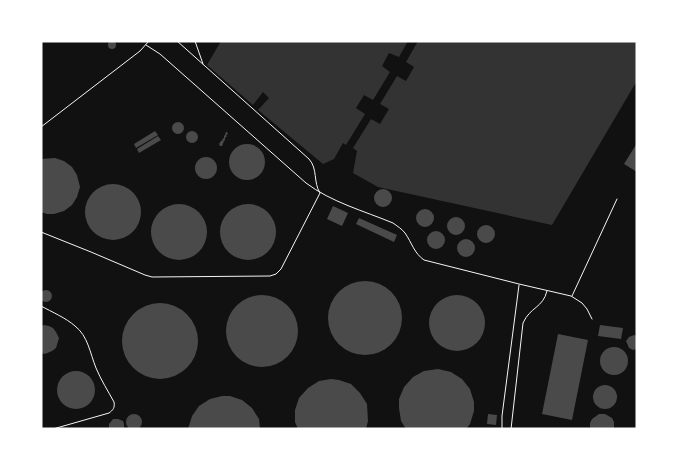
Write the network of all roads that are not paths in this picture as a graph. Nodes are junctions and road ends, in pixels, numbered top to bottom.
1 (149, 41) edge
2 (177, 41) edge
3 (195, 41) edge
4 (146, 45) junction
5 (207, 69) junction
6 (41, 127) edge
7 (320, 193) junction
8 (617, 199) dead end
9 (41, 232) edge
10 (519, 284) junction
11 (547, 290) junction
12 (571, 296) junction
13 (41, 306) edge
14 (592, 319) dead end
15 (53, 429) edge
16 (502, 429) edge
17 (511, 429) edge

1 - 4 lane
2 - 5 lane
3 - 5 lane
4 - 6 lane
4 - 7 lane
5 - 7 lane
7 - 9 lane
7 - 10 lane
8 - 12 lane
10 - 11 lane
10 - 16 lane
11 - 12 lane
11 - 17 lane
12 - 14 lane
13 - 15 lane

